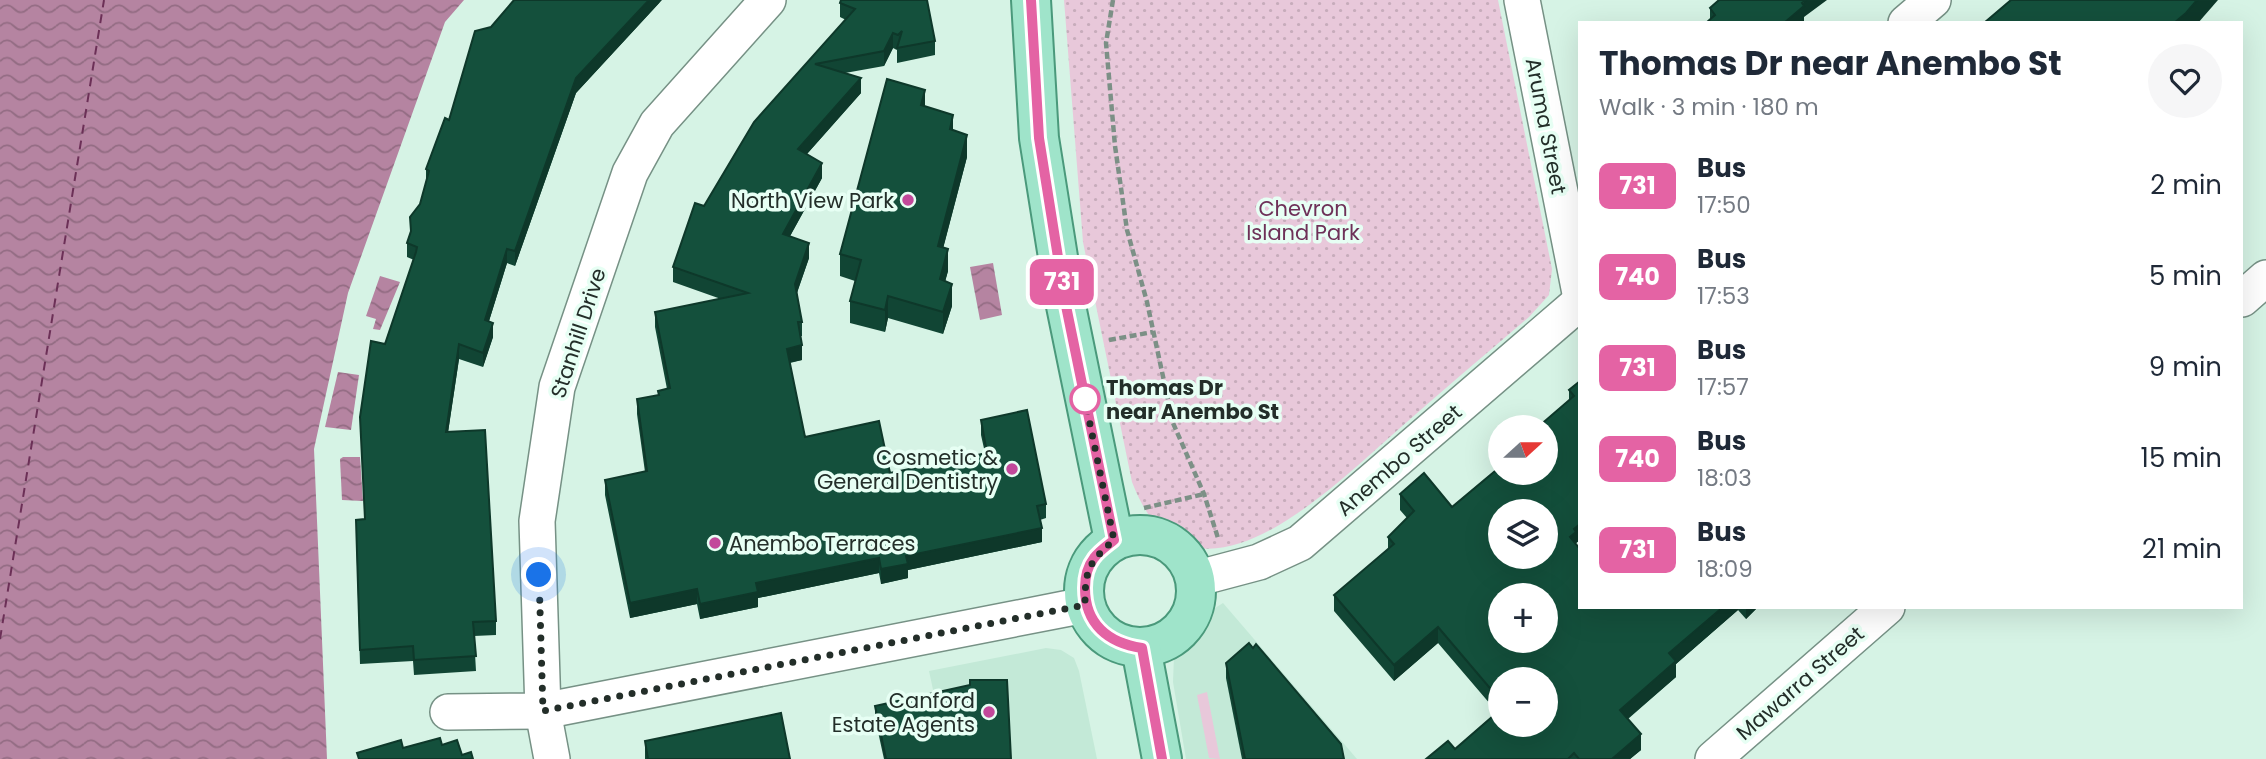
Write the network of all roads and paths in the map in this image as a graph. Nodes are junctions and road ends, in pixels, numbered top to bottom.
1 (768, 0) edge
2 (1031, 0) edge
3 (1113, 0) edge
4 (1522, 0) edge
5 (1933, 0) edge
6 (1908, 21) edge
7 (2266, 278) edge
8 (1578, 283) edge
9 (2243, 298) edge
10 (1578, 304) edge
11 (1153, 332) junction
12 (1105, 341) dead end
13 (1204, 494) junction
14 (1144, 508) dead end
15 (1114, 540) junction
16 (1220, 546) dead end
17 (1195, 579) junction
18 (1085, 605) junction
19 (1885, 609) edge
20 (1142, 648) junction
21 (543, 711) junction
22 (449, 712) dead end
23 (552, 759) edge
24 (1162, 759) edge
25 (1713, 759) edge

1 - 21 street, Stanhill Drive
2 - 15 main road
3 - 11 path
4 - 8 street, Aruma Street
5 - 6 street
7 - 9 street
10 - 17 street, Anembo Street
11 - 12 path
11 - 13 path
13 - 14 path
13 - 16 path
15 - 17 main road
15 - 18 main road
17 - 20 main road
18 - 20 main road
18 - 21 street
19 - 25 street, Mawarra Street
20 - 24 main road
21 - 22 street
21 - 23 street, Stanhill Drive

